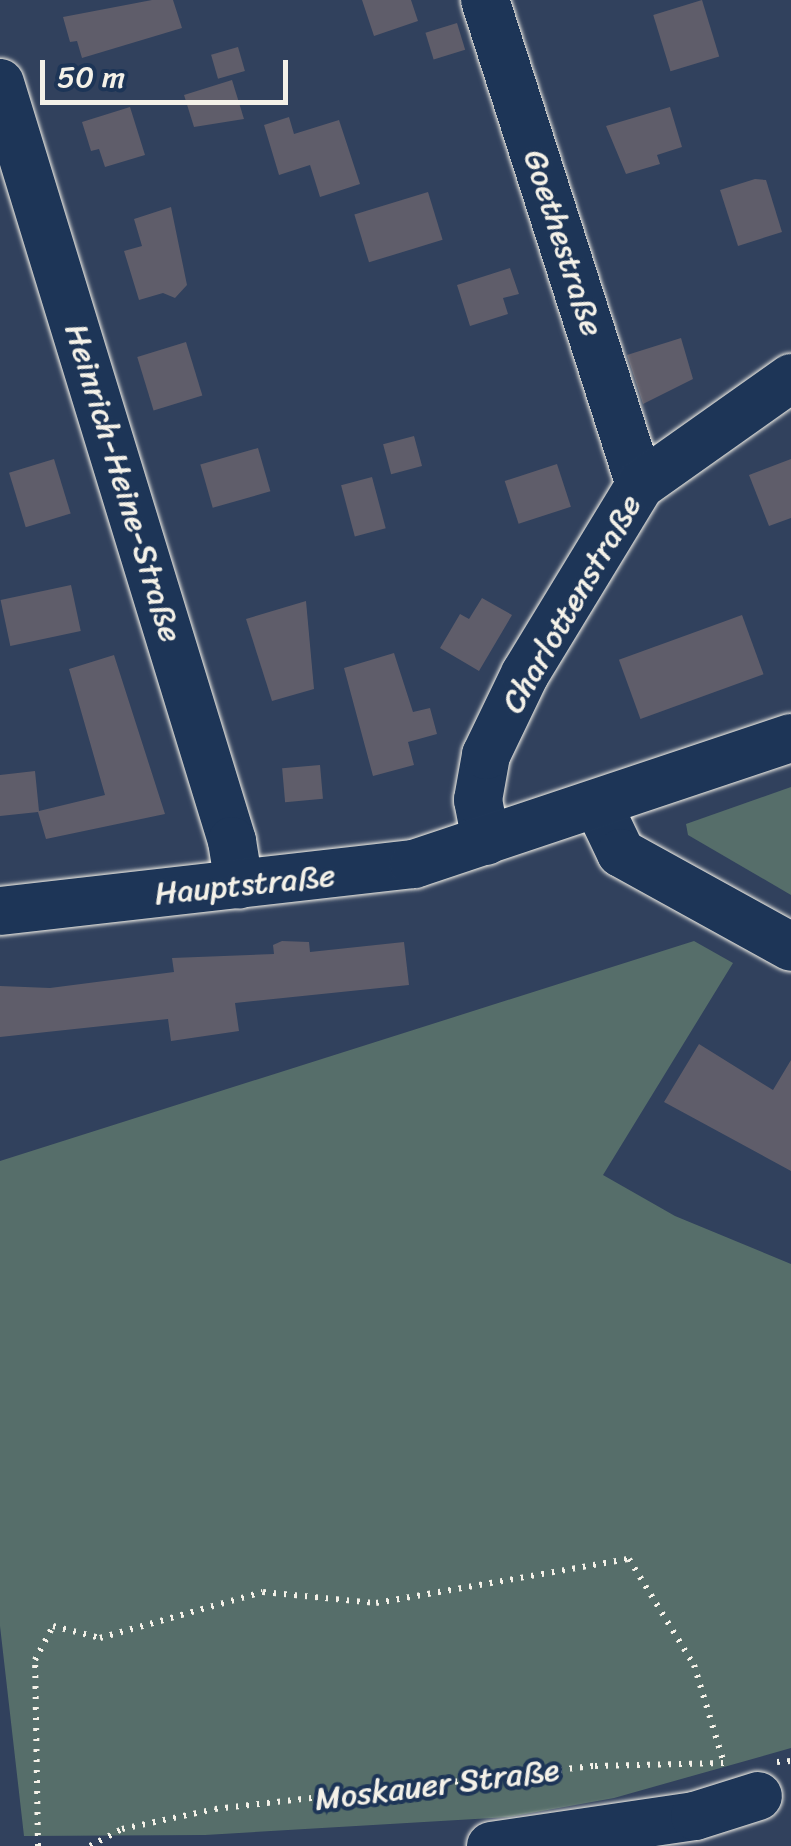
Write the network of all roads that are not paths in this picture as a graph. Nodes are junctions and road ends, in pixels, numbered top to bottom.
1 (485, 0) edge
2 (2, 100) edge
3 (791, 378) edge
4 (640, 486) junction
5 (791, 738) edge
6 (598, 805) junction
7 (486, 842) junction
8 (240, 884) junction
9 (0, 912) edge
10 (791, 946) edge
11 (752, 1774) road end
12 (492, 1846) edge

1 - 4 street, Goethestraße
2 - 8 street, Heinrich-Heine-Straße
3 - 4 street, Charlottenstraße
4 - 7 street, Charlottenstraße
5 - 6 street, Hauptstraße
6 - 7 street, Hauptstraße
6 - 10 street
7 - 8 street, Hauptstraße
8 - 9 street, Hauptstraße
11 - 12 street, Moskauer Straße

